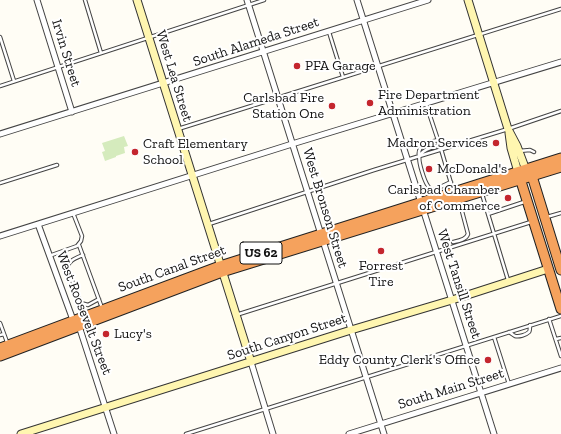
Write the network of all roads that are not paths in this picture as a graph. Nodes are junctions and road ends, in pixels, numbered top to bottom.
1 (37, 0) edge
2 (85, 0) edge
3 (137, 0) edge
4 (264, 0) edge
5 (357, 0) edge
6 (428, 0) edge
7 (468, 0) edge
8 (248, 2) edge
9 (561, 9) edge
10 (363, 20) junction
11 (328, 31) junction
12 (479, 34) junction
13 (0, 36) edge
14 (148, 37) junction
15 (263, 52) junction
16 (101, 53) junction
17 (561, 62) edge
18 (378, 66) junction
19 (58, 67) junction
20 (343, 77) junction
21 (14, 81) junction
22 (494, 82) junction
23 (163, 84) junction
24 (0, 86) edge
25 (278, 98) junction
26 (426, 104) junction
27 (561, 111) edge
28 (72, 112) junction
29 (393, 114) junction
30 (177, 129) junction
31 (508, 129) junction
32 (0, 134) edge
33 (438, 140) junction
34 (292, 144) junction
35 (440, 145) junction
36 (441, 149) junction
37 (519, 151) junction
38 (534, 152) dead end
39 (419, 156) junction
40 (561, 158) edge
41 (407, 160) junction
42 (57, 165) dead end
43 (561, 167) edge
44 (524, 174) junction
45 (192, 176) junction
46 (451, 182) junction
47 (0, 183) edge
48 (308, 192) junction
49 (481, 192) junction
50 (435, 194) junction
51 (456, 196) junction
52 (527, 201) junction
53 (422, 206) junction
54 (73, 213) junction
55 (561, 213) edge
56 (488, 214) junction
57 (545, 218) junction
58 (533, 222) junction
59 (38, 224) junction
60 (207, 225) junction
61 (494, 234) junction
62 (0, 236) edge
63 (321, 238) junction
64 (453, 242) dead end
65 (79, 244) junction
66 (437, 253) junction
67 (83, 255) junction
68 (49, 256) junction
69 (561, 267) edge
70 (221, 269) junction
71 (548, 269) junction
72 (509, 282) junction
73 (336, 284) junction
74 (99, 299) junction
75 (452, 300) junction
76 (103, 309) junction
77 (561, 309) edge
78 (236, 316) junction
79 (561, 316) edge
80 (549, 319) junction
81 (0, 323) edge
82 (76, 323) junction
83 (530, 325) junction
84 (351, 330) junction
85 (509, 332) junction
86 (4, 334) junction
87 (0, 335) edge
88 (494, 337) junction
89 (561, 338) edge
90 (556, 339) junction
91 (4, 346) edge
92 (466, 346) junction
93 (0, 356) edge
94 (561, 356) edge
95 (251, 362) junction
96 (561, 368) edge
97 (365, 377) junction
98 (509, 384) junction
99 (481, 392) junction
100 (105, 408) junction
101 (265, 409) junction
102 (381, 424) junction
103 (21, 434) edge
104 (114, 434) edge
105 (186, 434) edge
106 (273, 434) edge
107 (349, 434) edge
108 (384, 434) edge
109 (494, 434) edge

1 - 19 street, Irvin Street
2 - 16 lane
3 - 14 street, West Lea Street
4 - 8 lane
5 - 10 street, West Tansill Street
6 - 10 street, South Alameda Street
7 - 12 street
8 - 14 lane
8 - 15 street, West Bronson Street
9 - 12 lane
10 - 11 street, South Alameda Street
10 - 18 street, West Tansill Street
11 - 15 street, South Alameda Street
11 - 20 lane
12 - 18 lane
12 - 22 street
13 - 21 lane
14 - 16 lane
14 - 23 street, West Lea Street
15 - 23 street, South Alameda Street
15 - 25 street, West Bronson Street
16 - 19 lane
17 - 22 street
18 - 20 lane
18 - 29 street, West Tansill Street
19 - 21 lane
19 - 28 street, Irvin Street
20 - 25 lane
21 - 24 lane
22 - 26 street
22 - 31 street
23 - 28 street, South Alameda Street
23 - 30 street, West Lea Street
25 - 30 lane
25 - 34 street, West Bronson Street
26 - 29 street
26 - 33 lane
27 - 31 lane
28 - 32 street, South Alameda Street
29 - 34 street
29 - 41 street, West Tansill Street
30 - 45 street, West Lea Street
31 - 36 lane
31 - 37 street
31 - 44 street
33 - 35 lane
33 - 39 lane
34 - 45 street
34 - 48 street, West Bronson Street
35 - 36 lane
35 - 39 lane
36 - 39 lane
36 - 46 lane
37 - 38 lane
37 - 44 street
39 - 41 lane
39 - 50 lane
40 - 44 highway, South Canal Street
41 - 48 lane
41 - 53 street, West Tansill Street
42 - 47 lane
43 - 44 highway, South Canal Street
44 - 49 highway, South Canal Street / US 62
44 - 51 highway, South Canal Street / US 62
44 - 52 highway
44 - 57 highway
45 - 54 street
45 - 60 street, West Lea Street
46 - 50 lane
46 - 51 lane
48 - 60 lane
48 - 63 street, West Bronson Street
49 - 51 highway, South Canal Street / US 62
49 - 56 lane
50 - 51 highway, South Canal Street / US 62
50 - 53 highway, South Canal Street / US 62
51 - 53 highway, South Canal Street / US 62
51 - 64 lane
52 - 56 lane
52 - 58 highway
53 - 63 highway, South Canal Street / US 62
53 - 66 street, West Tansill Street
54 - 59 street
54 - 65 lane
55 - 57 lane
56 - 61 lane
57 - 69 highway
58 - 61 lane
58 - 71 highway
59 - 62 street
59 - 68 street, West Roosevelt Street
60 - 70 street, West Lea Street
61 - 66 lane
61 - 72 lane
63 - 70 highway, South Canal Street / US 62
63 - 73 street, West Bronson Street
65 - 67 lane
65 - 68 lane
66 - 73 lane
66 - 75 street, West Tansill Street
67 - 74 lane
67 - 74 lane
68 - 82 street, West Roosevelt Street
69 - 71 street, South Canyon Street
70 - 76 highway, South Canal Street / US 62
70 - 78 street, West Lea Street
70 - 82 highway, South Canal Street / US 62
71 - 72 street, South Canyon Street
71 - 77 highway
72 - 75 street, South Canyon Street
73 - 78 lane
73 - 84 street, West Bronson Street
74 - 76 lane
75 - 84 street, South Canyon Street
75 - 92 street, West Tansill Street
76 - 82 highway, South Canal Street / US 62
78 - 95 street, West Lea Street
79 - 80 lane
80 - 83 lane
80 - 90 lane
81 - 86 lane
82 - 91 highway, South Canal Street / US 62
82 - 93 highway, South Canal Street / US 62
82 - 100 street, West Roosevelt Street
83 - 85 lane
83 - 85 lane
84 - 95 street, South Canyon Street
84 - 97 street, West Bronson Street
85 - 88 lane
86 - 87 lane
86 - 91 lane
88 - 92 lane
88 - 98 lane
89 - 90 lane
90 - 94 lane
92 - 97 lane
92 - 99 street, West Tansill Street
95 - 100 street, South Canyon Street
95 - 101 street, West Lea Street
96 - 98 street, South Main Street
97 - 101 lane
97 - 102 street, West Bronson Street
98 - 99 street, South Main Street
99 - 102 street, South Main Street
99 - 109 street, West Tansill Street
100 - 103 street, South Canyon Street
100 - 104 street, West Roosevelt Street
101 - 105 lane
101 - 106 street, West Lea Street
102 - 107 street, South Main Street
102 - 108 street, West Bronson Street

